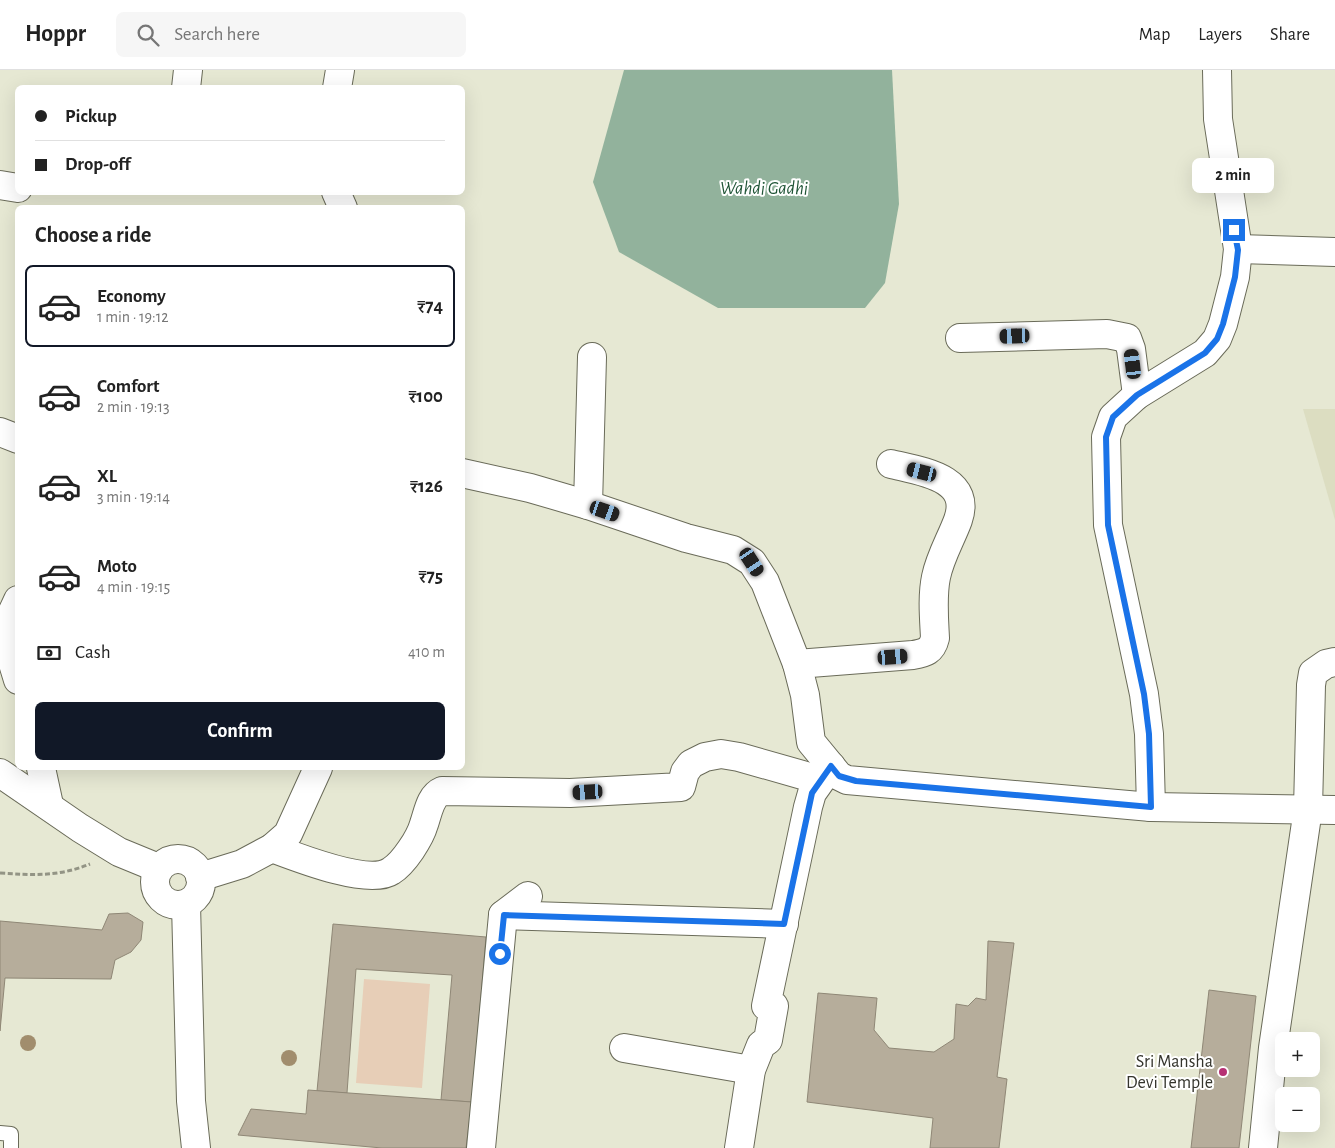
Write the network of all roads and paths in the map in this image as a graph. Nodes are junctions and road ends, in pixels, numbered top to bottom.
1 (188, 70) edge
2 (340, 70) edge
3 (1217, 70) edge
4 (186, 85) edge
5 (338, 85) edge
6 (0, 185) edge
7 (15, 188) edge
8 (1238, 250) junction
9 (1335, 252) edge
10 (960, 338) dead end
11 (592, 356) dead end
12 (1137, 395) junction
13 (0, 432) edge
14 (15, 438) edge
15 (891, 464) dead end
16 (465, 474) edge
17 (588, 506) junction
18 (15, 606) edge
19 (9, 662) edge
20 (1335, 662) edge
21 (797, 664) junction
22 (41, 770) edge
23 (317, 770) edge
24 (0, 772) edge
25 (826, 773) junction
26 (49, 805) junction
27 (1151, 807) junction
28 (1308, 809) junction
29 (1335, 810) edge
30 (272, 848) junction
31 (119, 852) junction
32 (158, 868) junction
33 (0, 873) edge
34 (200, 877) junction
35 (528, 896) dead end
36 (186, 904) junction
37 (504, 915) junction
38 (784, 924) junction
39 (624, 1048) dead end
40 (751, 1070) junction
41 (0, 1133) edge
42 (11, 1148) edge
43 (196, 1148) edge
44 (481, 1148) edge
45 (739, 1148) edge
46 (1263, 1148) edge

1 - 4 street
2 - 5 street
3 - 8 street
6 - 7 street
8 - 9 street
8 - 12 street
10 - 12 street
11 - 17 street
12 - 27 street
13 - 14 street
15 - 21 street
16 - 17 street
17 - 21 street
18 - 19 street
20 - 28 street
21 - 25 street
22 - 26 street
23 - 30 street
24 - 26 street
25 - 27 street
25 - 30 street
25 - 38 street
26 - 31 street
27 - 28 street
28 - 29 street
28 - 46 street
30 - 34 street
31 - 32 street
31 - 33 path
32 - 34 street
32 - 36 street
34 - 36 street
35 - 37 street
36 - 43 street
37 - 38 street
37 - 44 street
38 - 40 street
39 - 40 street
40 - 45 street
41 - 42 lane

